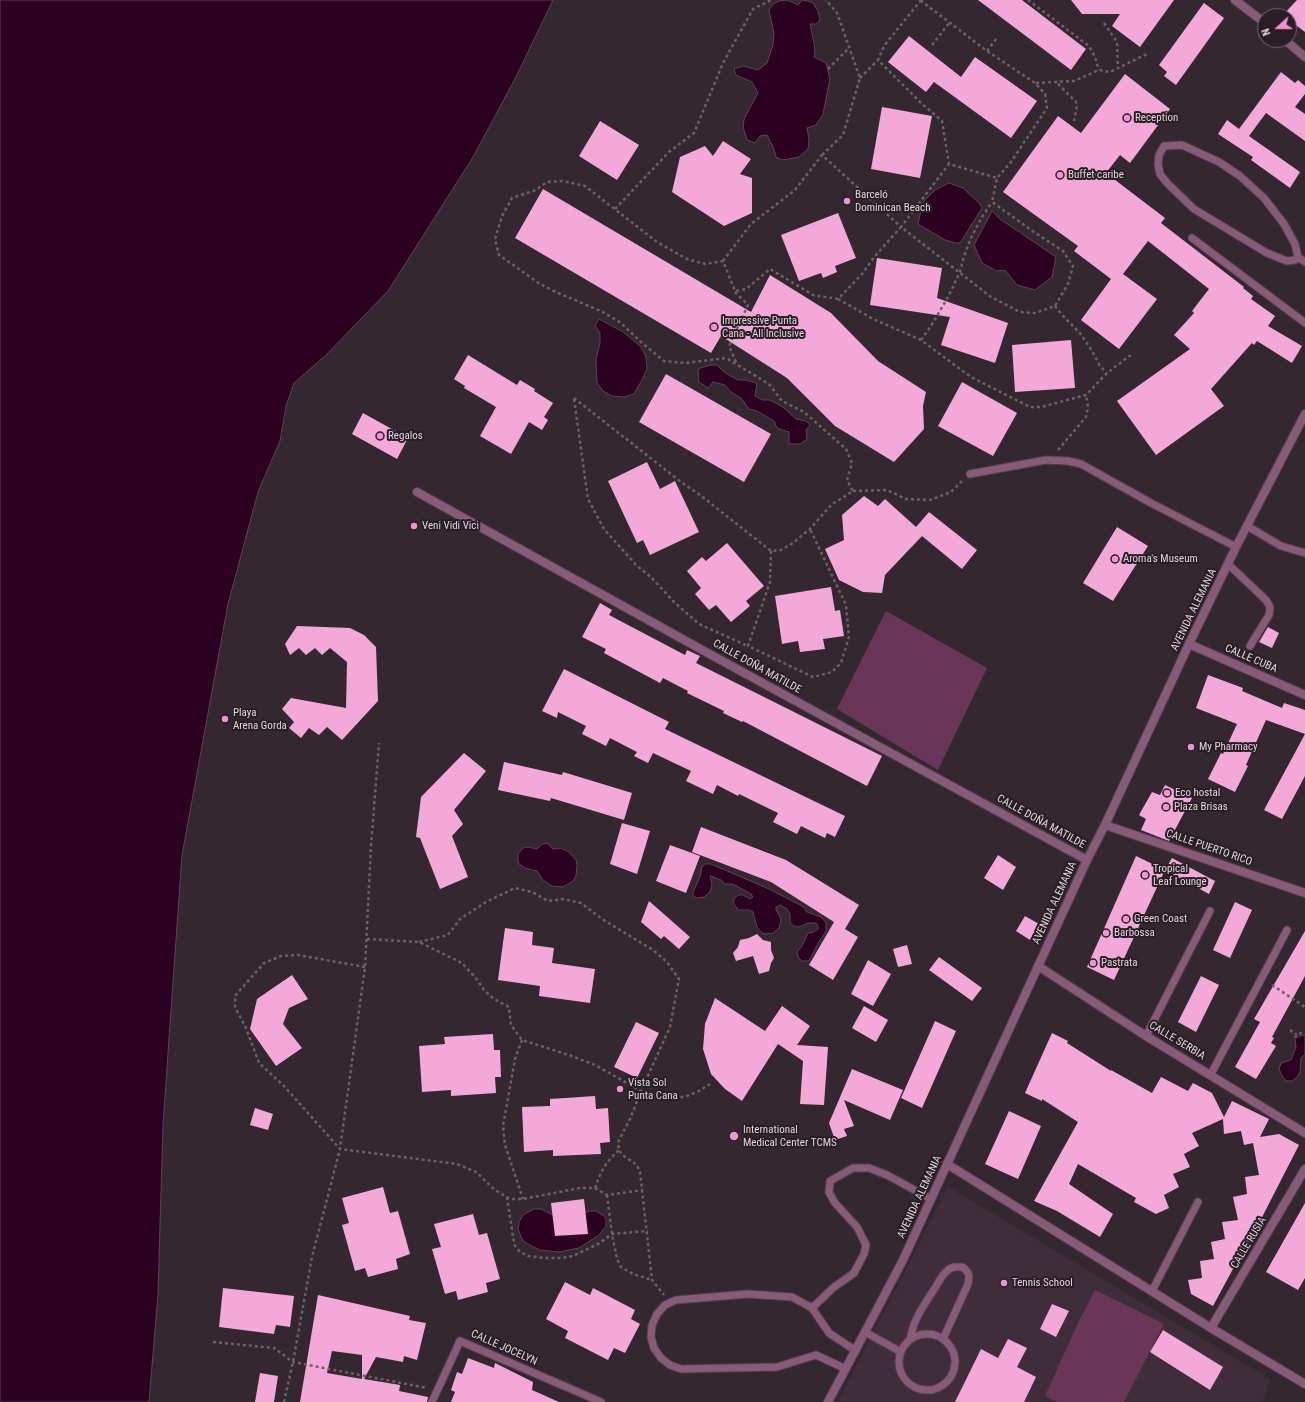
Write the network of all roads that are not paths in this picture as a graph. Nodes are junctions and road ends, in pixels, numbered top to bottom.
1 (1235, 0) edge
2 (1257, 17) edge
3 (1294, 48) edge
4 (1305, 57) edge
5 (1192, 238) dead end
6 (1298, 257) junction
7 (1305, 262) edge
8 (1305, 323) edge
9 (1305, 414) edge
10 (970, 474) road end
11 (417, 492) dead end
12 (1247, 526) junction
13 (1236, 547) junction
14 (1305, 553) edge
15 (1228, 564) junction
16 (1189, 644) junction
17 (1250, 646) dead end
18 (1305, 695) edge
19 (1105, 825) junction
20 (1087, 860) junction
21 (1305, 892) edge
22 (1210, 912) dead end
23 (1287, 930) dead end
24 (1038, 966) junction
25 (1146, 1036) junction
26 (1211, 1074) junction
27 (1305, 1133) edge
28 (947, 1164) junction
29 (1305, 1169) edge
30 (931, 1199) junction
31 (1198, 1202) dead end
32 (1152, 1291) junction
33 (812, 1308) junction
34 (1211, 1328) junction
35 (865, 1332) junction
36 (910, 1339) junction
37 (943, 1339) junction
38 (856, 1351) junction
39 (901, 1352) junction
40 (846, 1369) junction
41 (1305, 1384) edge
42 (432, 1402) edge
43 (601, 1402) edge
44 (828, 1402) edge

1 - 2 street
3 - 4 street
5 - 8 lane
6 - 6 lane
6 - 7 lane
9 - 12 street, AVENIDA ALEMANIA
10 - 13 lane
11 - 20 street, CALLE DOÑA MATILDE
12 - 13 street, AVENIDA ALEMANIA
12 - 14 lane
13 - 15 street, AVENIDA ALEMANIA
15 - 16 street, AVENIDA ALEMANIA
15 - 17 lane
16 - 18 street, CALLE CUBA
16 - 19 street, AVENIDA ALEMANIA
19 - 20 street, AVENIDA ALEMANIA
19 - 21 street, CALLE PUERTO RICO
20 - 24 street, AVENIDA ALEMANIA
22 - 25 lane
23 - 26 lane
24 - 25 street, CALLE SERBIA
24 - 28 street, AVENIDA ALEMANIA
25 - 26 street, CALLE SERBIA
26 - 27 street, CALLE SERBIA
28 - 30 street, AVENIDA ALEMANIA
28 - 32 street
29 - 34 street, CALLE RUSIA
30 - 33 lane
30 - 35 street, AVENIDA ALEMANIA
31 - 32 lane
32 - 34 street
33 - 38 lane
33 - 40 lane
34 - 41 street
35 - 38 street, AVENIDA ALEMANIA
35 - 39 lane
36 - 37 lane
36 - 37 lane
36 - 39 lane
37 - 39 lane
38 - 40 street, AVENIDA ALEMANIA
40 - 44 street, AVENIDA ALEMANIA
42 - 43 lane, CALLE JOCELYN

